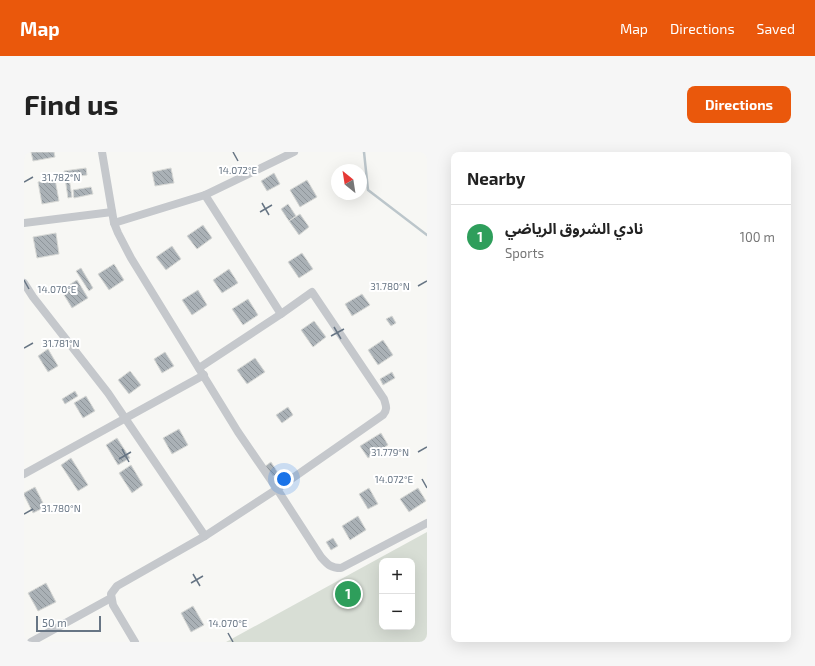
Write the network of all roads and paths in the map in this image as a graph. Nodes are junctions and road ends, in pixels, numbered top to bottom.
1 (102, 152) edge
2 (294, 152) edge
3 (205, 195) junction
4 (112, 212) junction
5 (114, 222) junction
6 (24, 223) edge
7 (24, 283) edge
8 (281, 314) junction
9 (199, 368) junction
10 (204, 375) junction
11 (125, 418) junction
12 (24, 474) edge
13 (277, 489) junction
14 (427, 523) edge
15 (205, 536) junction
16 (111, 598) junction
17 (31, 642) edge
18 (135, 642) edge

1 - 4 street
2 - 3 street
3 - 5 street
3 - 8 street
4 - 5 street
4 - 6 street
5 - 9 street
7 - 11 street
8 - 9 street
8 - 13 street
9 - 10 street
10 - 11 street
10 - 13 street
11 - 12 street
11 - 15 street
13 - 14 street
13 - 15 street
15 - 16 street
16 - 17 street
16 - 18 street

